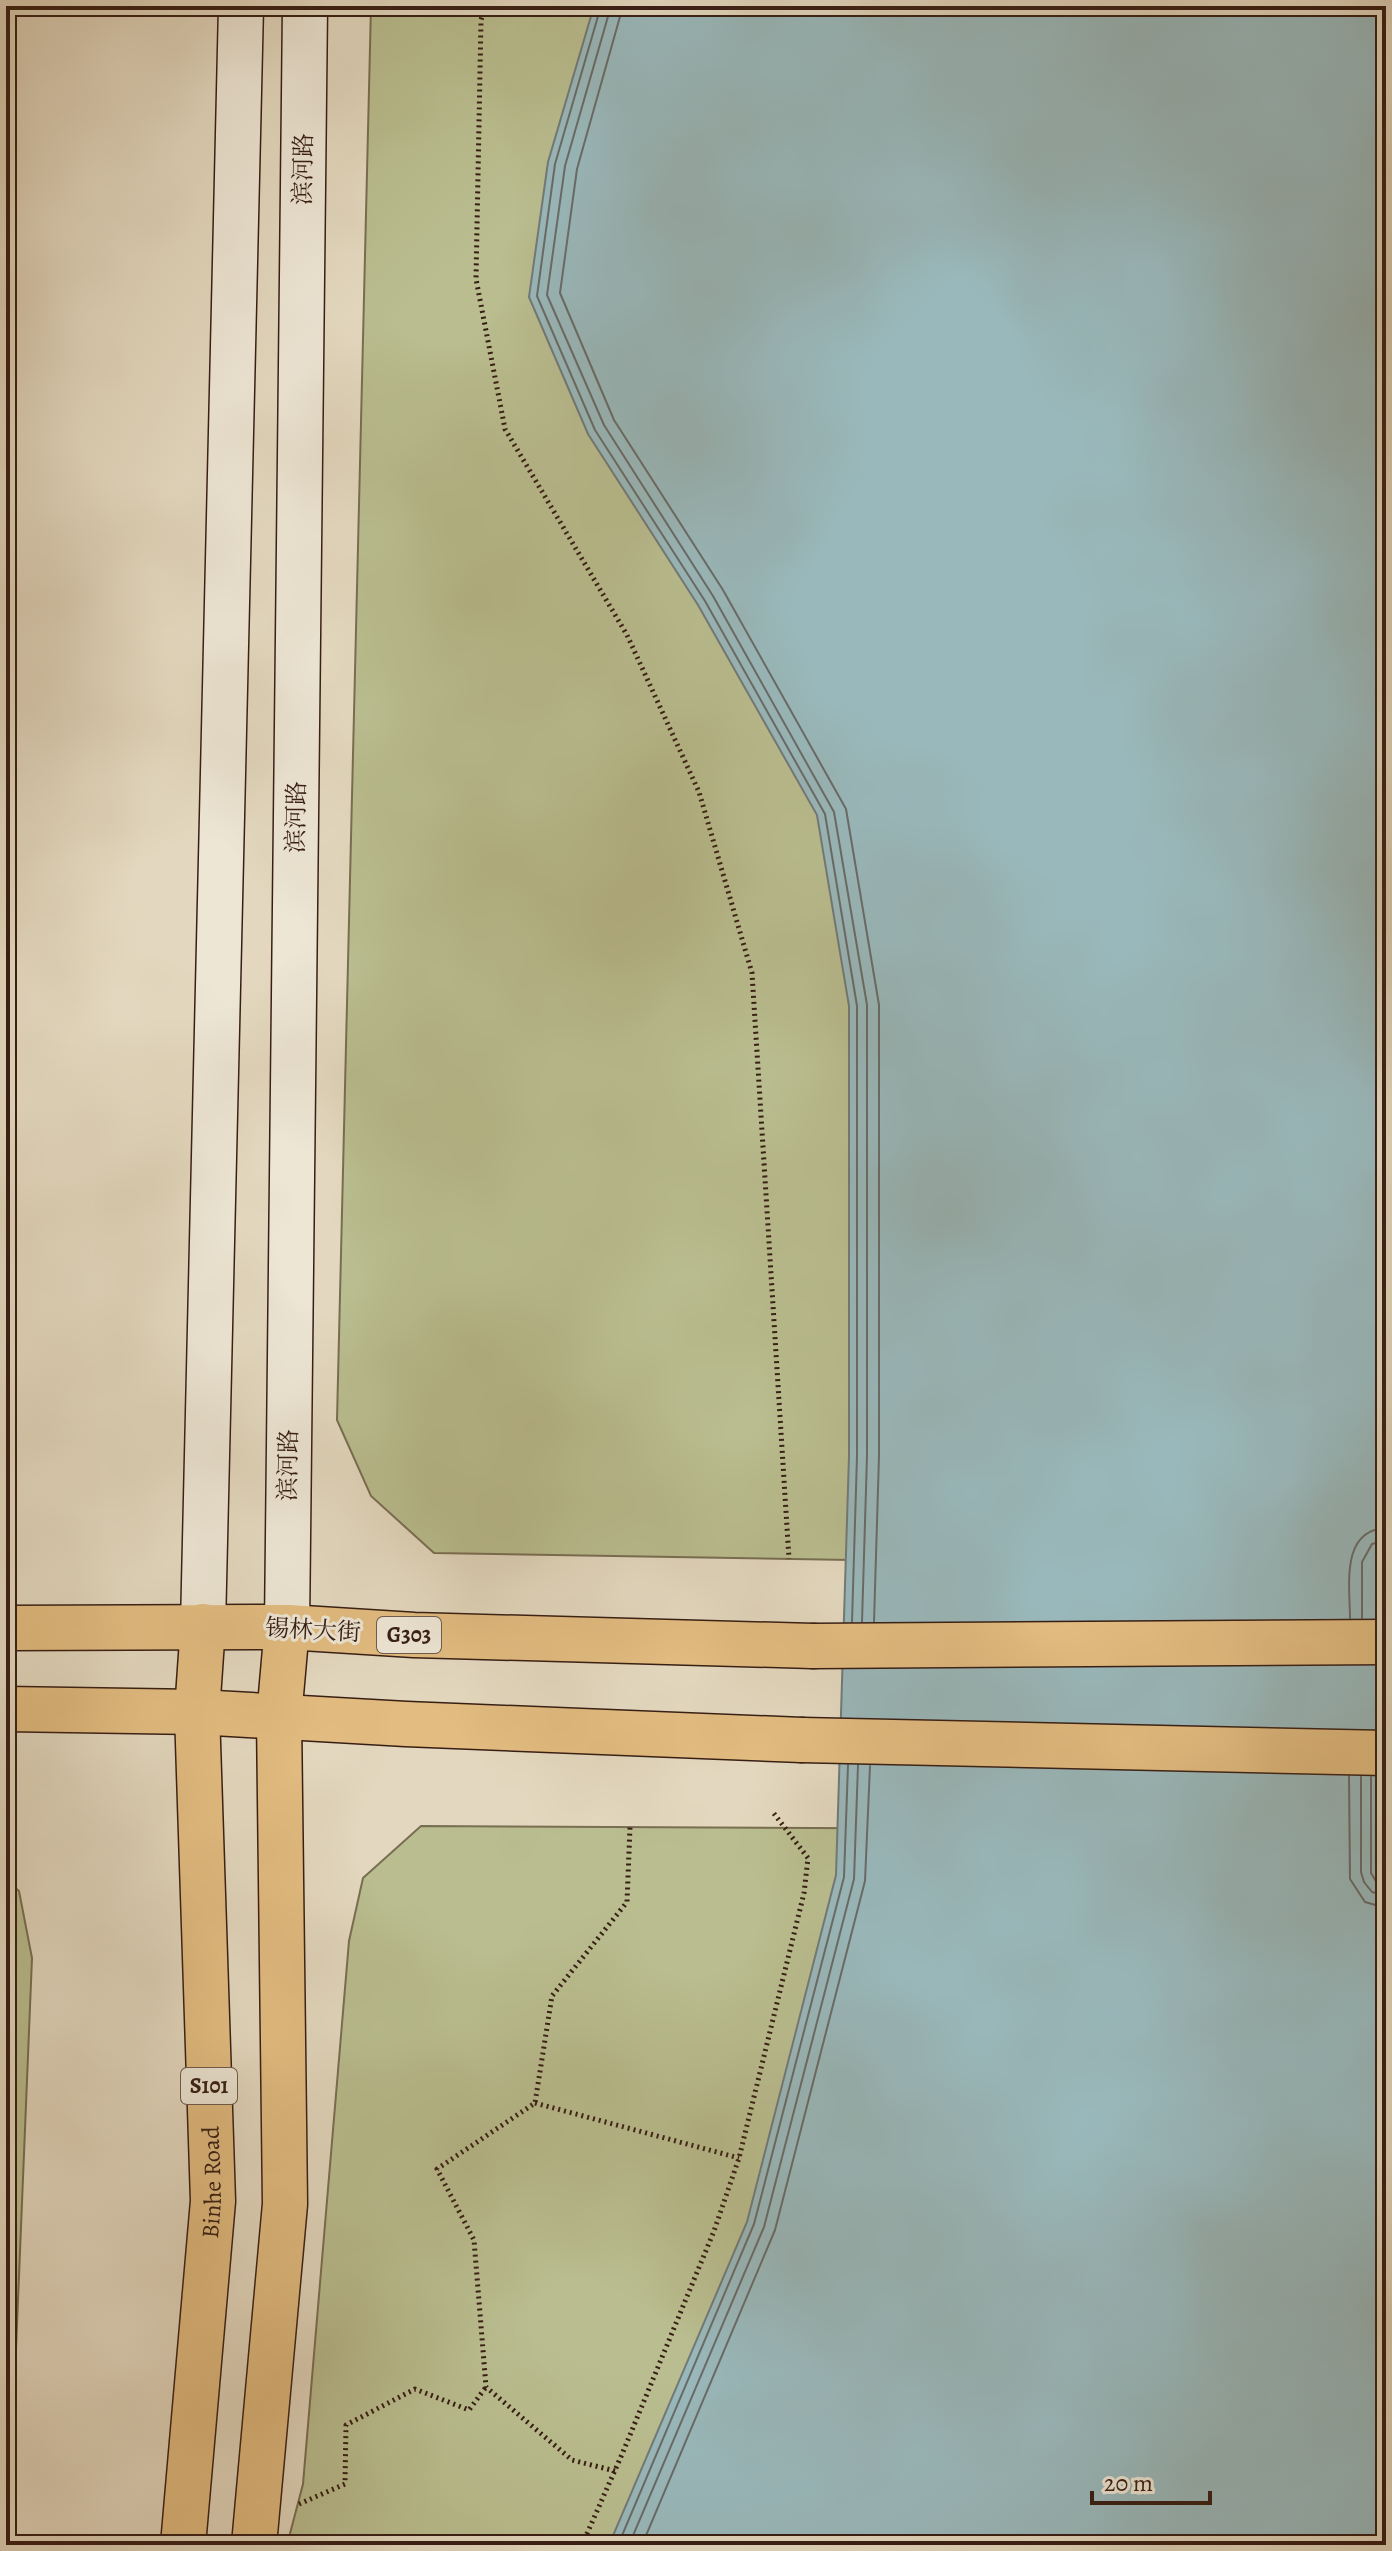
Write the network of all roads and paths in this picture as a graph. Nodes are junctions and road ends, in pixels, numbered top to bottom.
1 (241, 6) edge
2 (305, 6) edge
3 (485, 6) edge
4 (789, 1559) dead end
5 (203, 1626) junction
6 (287, 1627) junction
7 (6, 1628) edge
8 (1386, 1642) edge
9 (6, 1709) edge
10 (197, 1712) junction
11 (279, 1717) junction
12 (1386, 1753) edge
13 (772, 1811) dead end
14 (630, 1827) dead end
15 (535, 2103) junction
16 (739, 2158) junction
17 (486, 2387) junction
18 (615, 2471) junction
19 (298, 2504) dead end
20 (183, 2545) edge
21 (254, 2545) edge
22 (582, 2545) edge

1 - 5 main road
2 - 6 main road, 滨河路
3 - 4 path
5 - 6 main road, 锡林大街 / G303
5 - 7 main road, 锡林大街 / G303
5 - 10 main road, Binhe Road / S101
6 - 8 main road, 锡林大街 / G303
6 - 11 main road
9 - 10 main road
10 - 11 main road
10 - 20 main road, Binhe Road / S101
11 - 12 main road
11 - 21 main road
13 - 16 path
14 - 15 path
15 - 16 path
15 - 17 path
16 - 18 path
17 - 18 path
17 - 19 path
18 - 22 path

